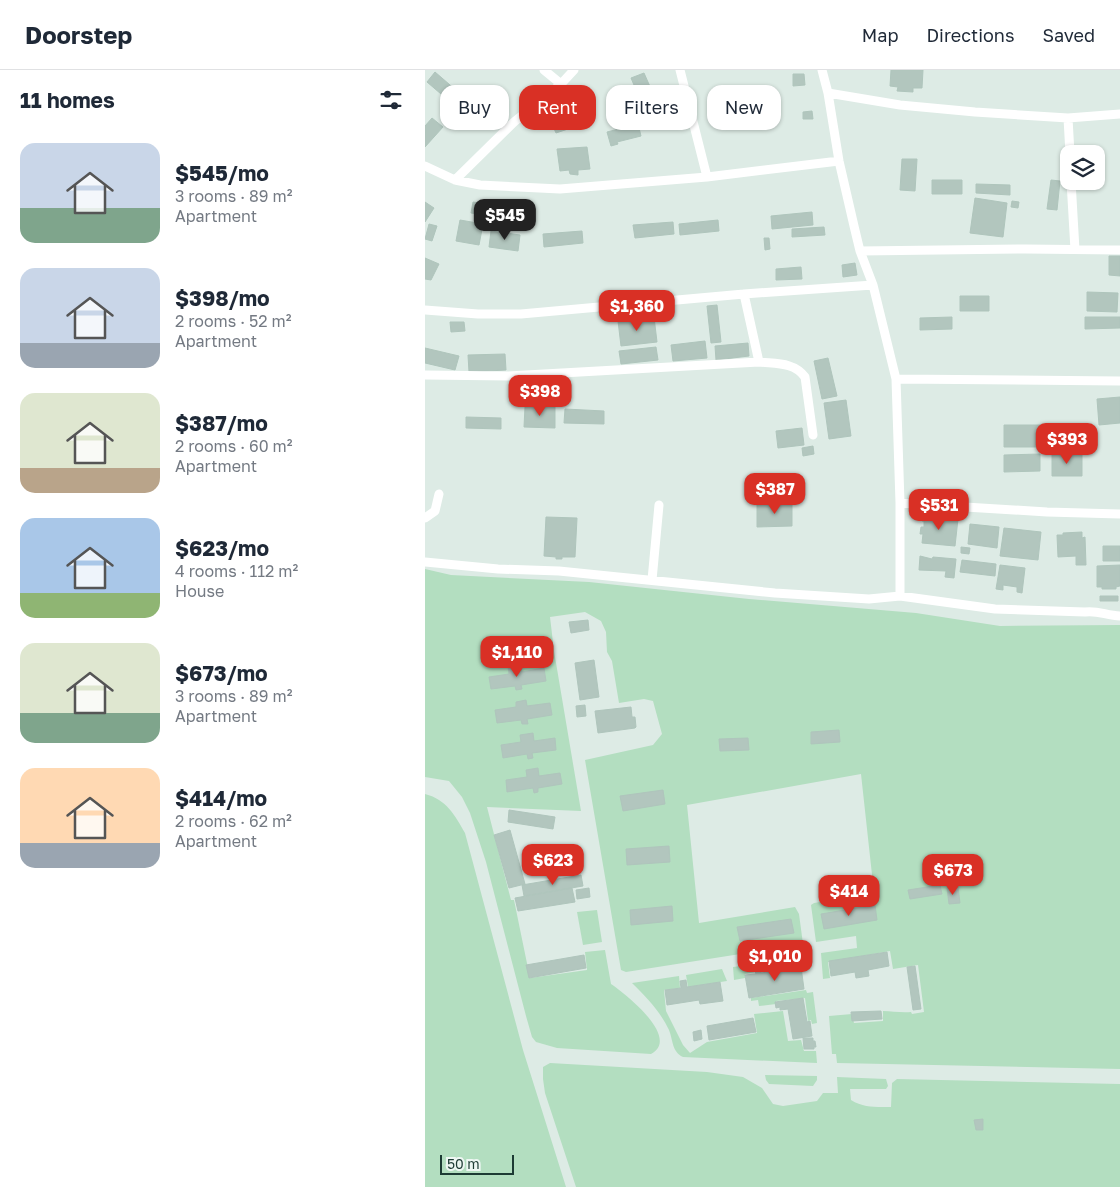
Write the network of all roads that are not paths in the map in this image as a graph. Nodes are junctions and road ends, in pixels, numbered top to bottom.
1 (544, 70) edge
2 (574, 70) edge
3 (681, 70) edge
4 (822, 70) edge
5 (561, 84) junction
6 (828, 93) junction
7 (1120, 114) edge
8 (1067, 118) junction
9 (1069, 145) edge
10 (839, 161) junction
11 (425, 166) edge
12 (707, 177) junction
13 (455, 180) junction
14 (1072, 190) edge
15 (1075, 250) junction
16 (1120, 250) edge
17 (860, 251) junction
18 (873, 285) junction
19 (744, 294) junction
20 (426, 312) edge
21 (759, 362) junction
22 (425, 375) edge
23 (896, 379) junction
24 (1120, 381) edge
25 (813, 435) dead end
26 (439, 494) dead end
27 (900, 503) junction
28 (659, 504) dead end
29 (1120, 514) edge
30 (425, 518) edge
31 (425, 562) edge
32 (652, 580) junction
33 (900, 596) junction
34 (1120, 616) edge

1 - 5 street
2 - 5 street
3 - 12 street
4 - 6 street
5 - 13 street
6 - 8 street
6 - 10 street
7 - 8 street
8 - 9 street
10 - 12 street
10 - 17 street
11 - 13 street
12 - 13 street
14 - 15 street
15 - 16 street
15 - 17 street
17 - 18 street
18 - 19 street
18 - 23 street
19 - 20 street
19 - 21 street
21 - 22 street
21 - 25 street
23 - 24 street
23 - 27 street
26 - 30 street
27 - 29 street
27 - 33 street
28 - 32 street
31 - 32 street
32 - 33 street
33 - 34 street

